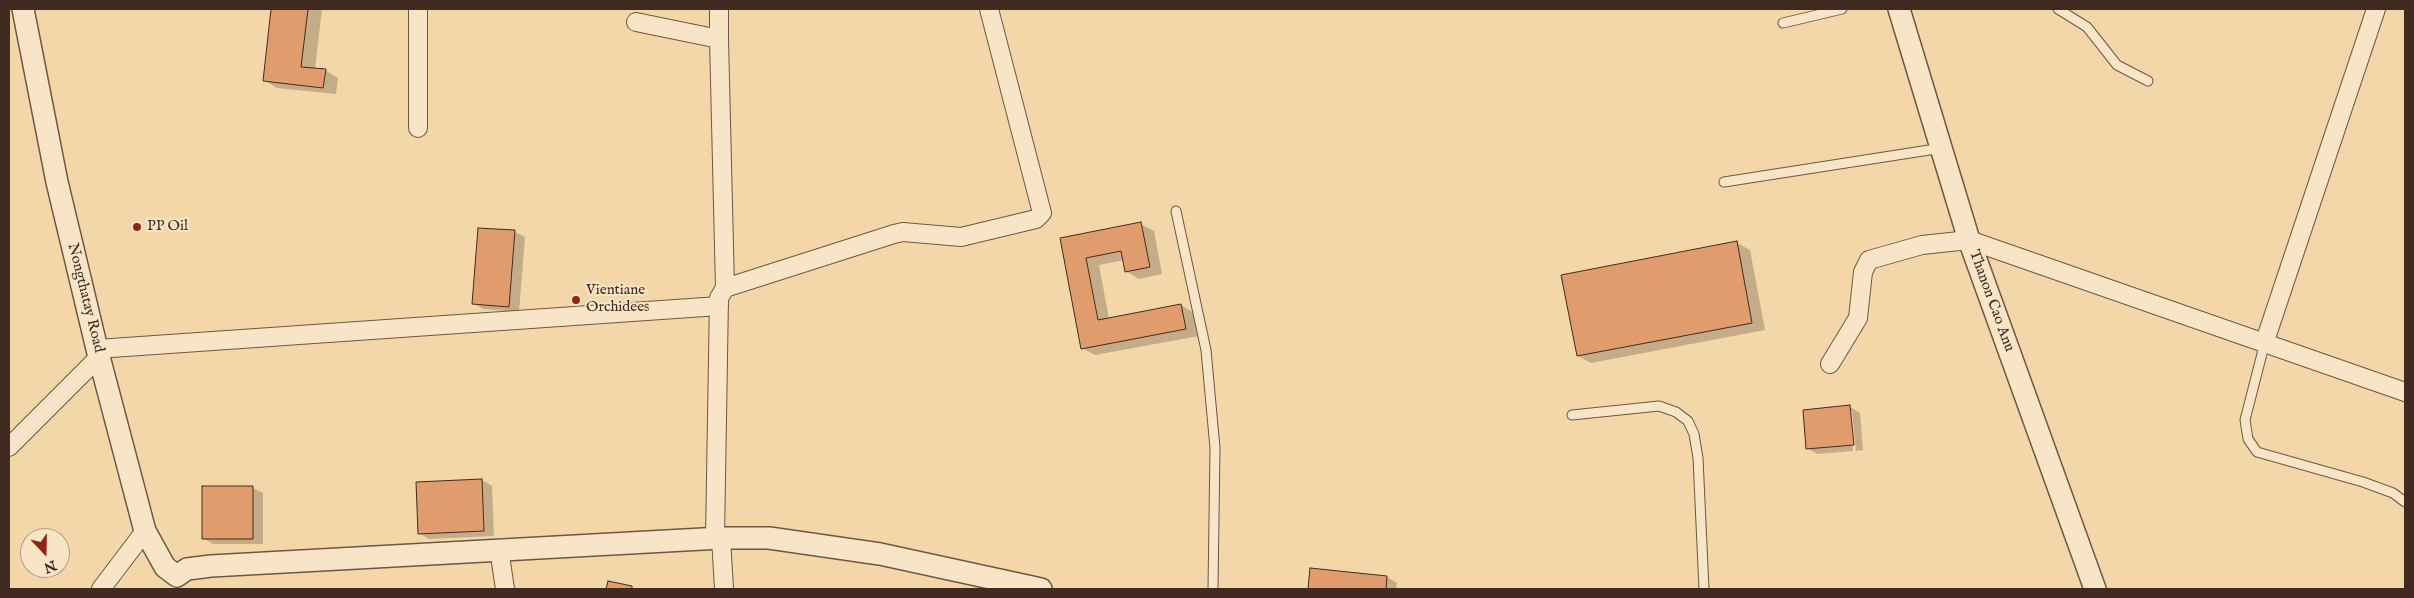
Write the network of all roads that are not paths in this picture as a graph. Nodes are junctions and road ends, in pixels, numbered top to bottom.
1 (22, 9) edge
2 (418, 9) edge
3 (719, 9) edge
4 (989, 9) edge
5 (1842, 9) edge
6 (1899, 9) edge
7 (2058, 9) edge
8 (2376, 9) edge
9 (636, 22) dead end
10 (1782, 23) dead end
11 (718, 39) junction
12 (2148, 81) dead end
13 (418, 128) dead end
14 (1942, 148) junction
15 (1724, 182) dead end
16 (1176, 211) dead end
17 (1969, 240) junction
18 (725, 288) junction
19 (719, 306) junction
20 (2265, 342) junction
21 (98, 353) junction
22 (1830, 364) dead end
23 (2405, 392) edge
24 (1572, 415) dead end
25 (15, 429) edge
26 (9, 446) edge
27 (2405, 502) edge
28 (145, 531) junction
29 (718, 538) junction
30 (500, 549) junction
31 (176, 583) edge
32 (102, 589) edge
33 (505, 589) edge
34 (724, 589) edge
35 (1041, 589) edge
36 (1213, 589) edge
37 (1704, 589) edge
38 (2095, 589) edge

1 - 21 street, Nongthatay Road
2 - 13 street
3 - 11 street
4 - 18 street
5 - 10 lane
6 - 14 street, Thanon Cao Anu
7 - 12 lane
8 - 20 street
9 - 11 street
11 - 18 street
14 - 15 lane
14 - 17 street, Thanon Cao Anu
16 - 36 lane
17 - 20 street
17 - 22 street
17 - 38 street, Thanon Cao Anu
18 - 19 street
19 - 21 street
19 - 29 street
20 - 23 street
20 - 27 lane
21 - 25 street
21 - 28 street, Nongthatay Road
24 - 37 lane
25 - 26 street
28 - 31 street, Nongthatay Road
28 - 32 street
29 - 30 street
29 - 34 street
29 - 35 street
30 - 31 street
30 - 33 street

